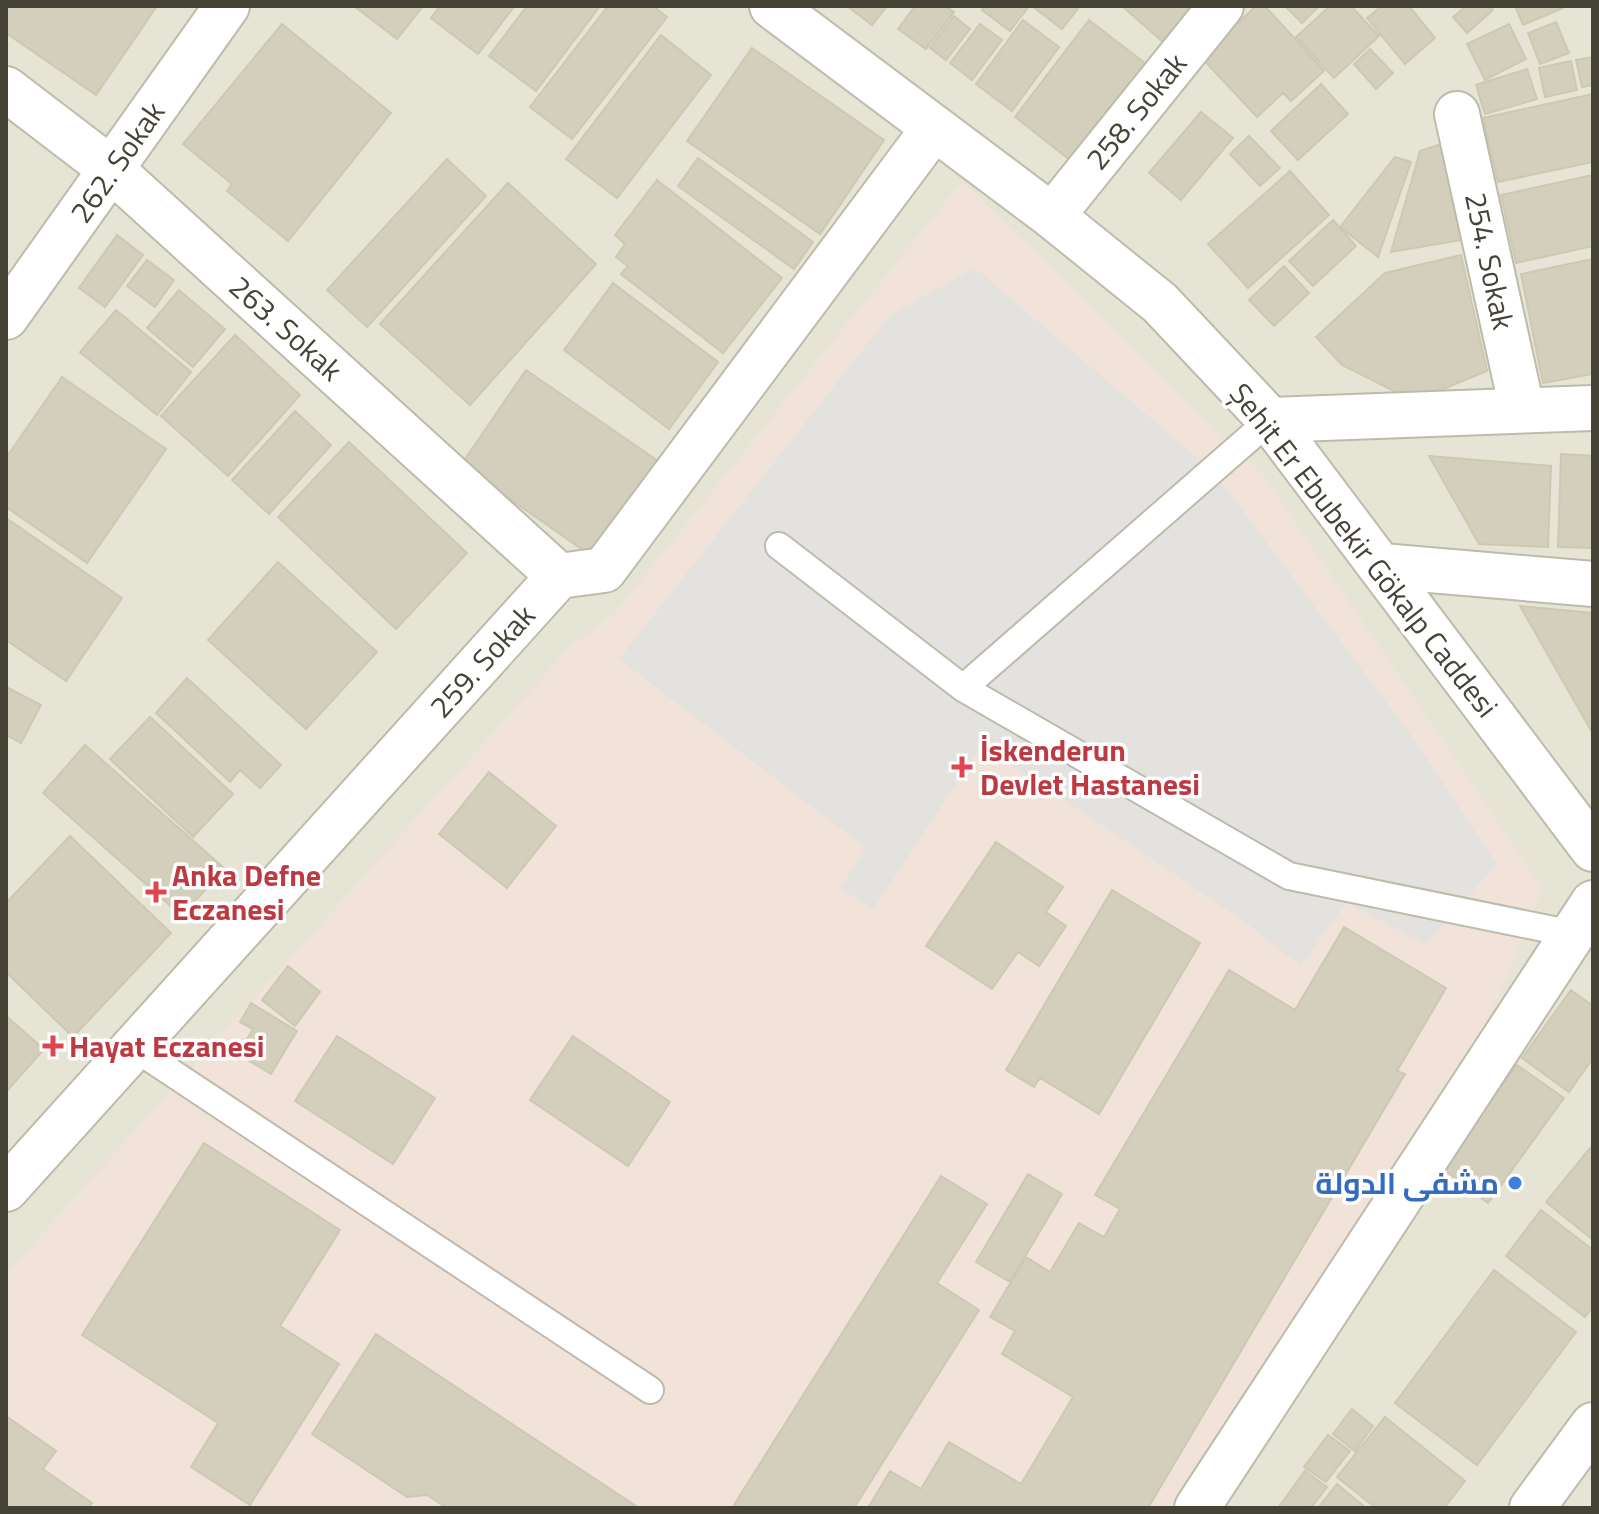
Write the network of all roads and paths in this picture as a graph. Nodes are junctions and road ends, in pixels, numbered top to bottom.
1 (227, 6) edge
2 (772, 6) edge
3 (1221, 6) edge
4 (6, 89) edge
5 (1457, 114) dead end
6 (934, 128) junction
7 (112, 170) junction
8 (1052, 216) junction
9 (6, 317) edge
10 (1593, 408) edge
11 (1522, 409) junction
12 (1270, 420) junction
13 (779, 546) dead end
14 (1382, 566) junction
15 (559, 576) junction
16 (1593, 584) edge
17 (963, 688) junction
18 (1593, 849) edge
19 (1583, 918) edge
20 (133, 1047) junction
21 (6, 1189) edge
22 (650, 1390) dead end
23 (1593, 1425) edge
24 (1197, 1508) edge
25 (1532, 1508) edge

1 - 7 street, 262. Sokak
2 - 6 street, Şehit Er Ebubekir Gökalp Caddesi
3 - 8 street, 258. Sokak
4 - 7 street, 263. Sokak
5 - 11 street, 254. Sokak
6 - 8 street, Şehit Er Ebubekir Gökalp Caddesi
6 - 15 street
7 - 9 street, 262. Sokak
7 - 15 street, 263. Sokak
8 - 12 street, Şehit Er Ebubekir Gökalp Caddesi
10 - 11 street
11 - 12 street
12 - 14 street, Şehit Er Ebubekir Gökalp Caddesi
12 - 17 lane
13 - 17 lane
14 - 16 street
14 - 18 street, Şehit Er Ebubekir Gökalp Caddesi
15 - 20 street, 259. Sokak
17 - 19 lane
19 - 24 street
20 - 21 street, 259. Sokak
20 - 22 lane
23 - 25 street

